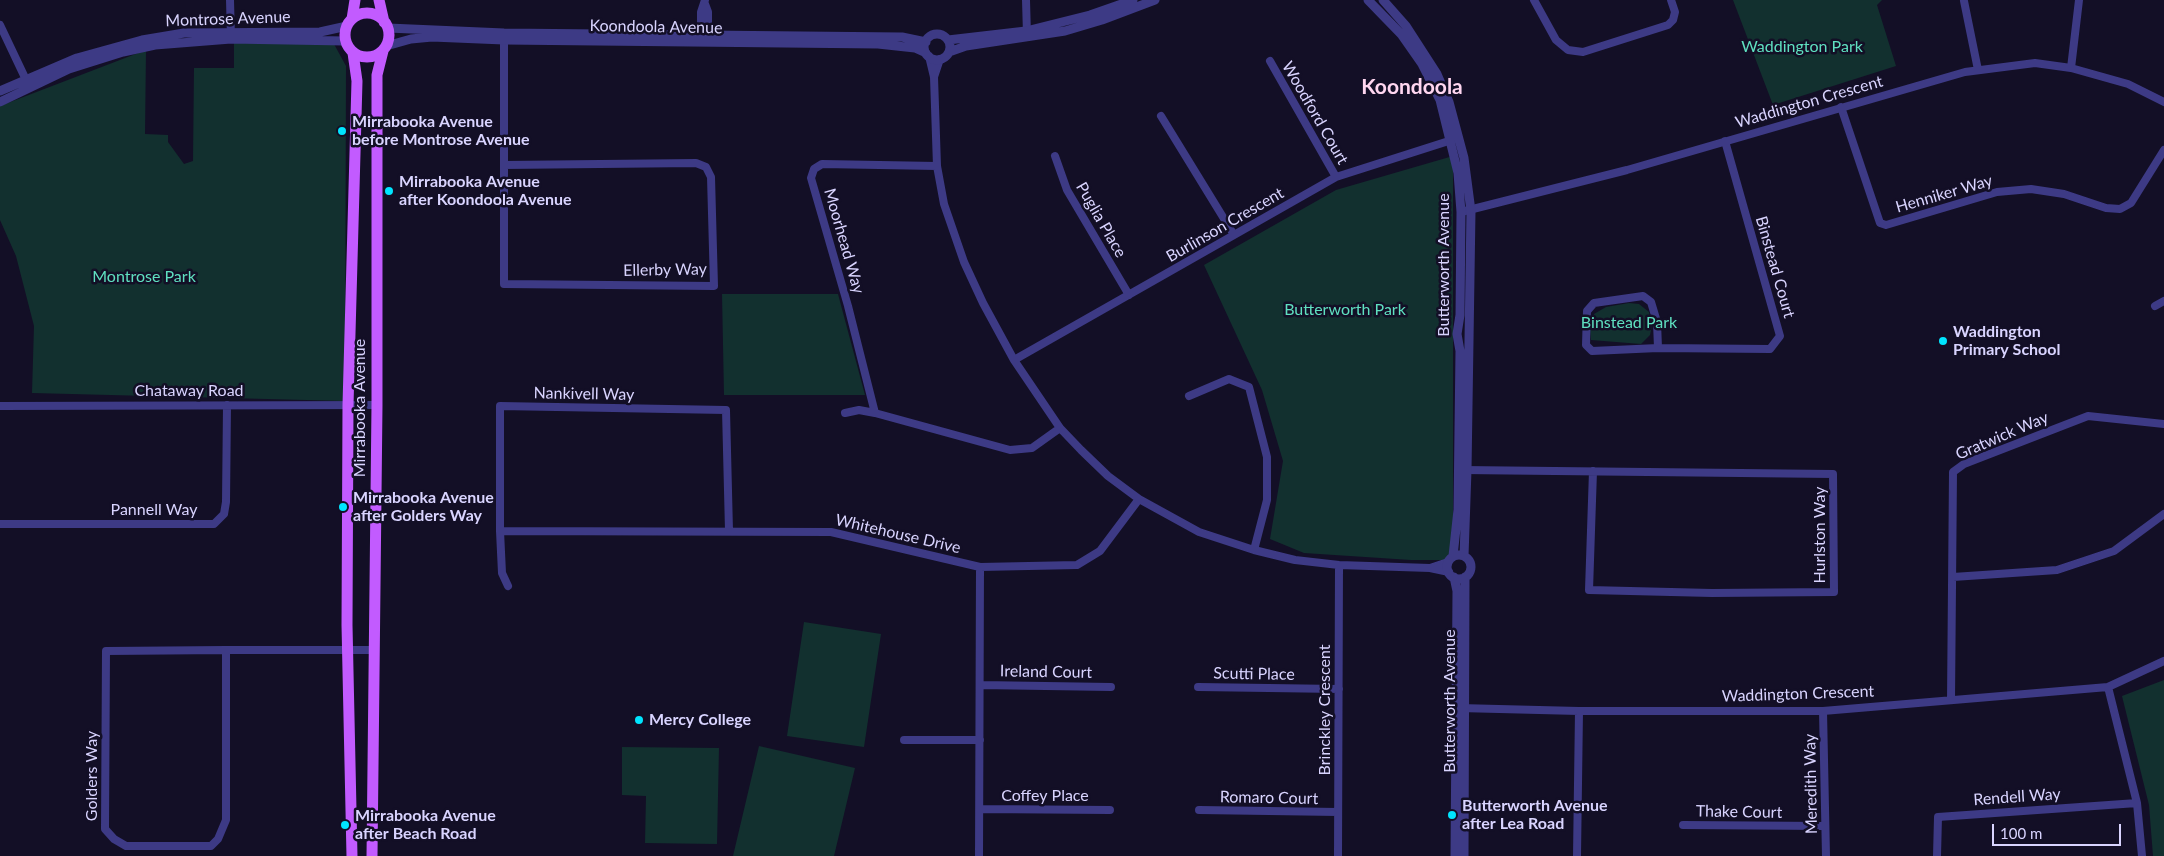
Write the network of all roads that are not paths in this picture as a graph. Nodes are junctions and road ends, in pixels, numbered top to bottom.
1 (230, 0) edge
2 (355, 0) edge
3 (379, 0) edge
4 (1026, 0) edge
5 (1133, 0) edge
6 (1155, 0) edge
7 (1383, 0) edge
8 (1534, 0) edge
9 (1671, 0) edge
10 (2079, 0) edge
11 (1370, 1) edge
12 (1964, 1) dead end
13 (705, 2) edge
14 (350, 22) junction
15 (0, 25) edge
16 (386, 25) junction
17 (231, 35) junction
18 (1026, 35) junction
19 (504, 37) junction
20 (704, 39) junction
21 (948, 40) junction
22 (345, 41) junction
23 (926, 42) junction
24 (384, 49) junction
25 (949, 52) junction
26 (353, 53) junction
27 (928, 55) junction
28 (940, 59) junction
29 (1270, 62) dead end
30 (2071, 68) junction
31 (1978, 70) junction
32 (934, 77) junction
33 (26, 79) junction
34 (30, 88) junction
35 (0, 91) edge
36 (0, 102) edge
37 (2164, 102) edge
38 (1841, 107) junction
39 (1161, 116) dead end
40 (1455, 139) junction
41 (1725, 141) junction
42 (2164, 150) edge
43 (1055, 156) dead end
44 (504, 166) junction
45 (936, 166) junction
46 (1336, 177) junction
47 (1471, 211) junction
48 (1461, 212) junction
49 (1234, 235) junction
50 (1129, 295) junction
51 (2164, 301) edge
52 (2155, 306) dead end
53 (1658, 348) junction
54 (1014, 360) junction
55 (1189, 396) dead end
56 (227, 405) junction
57 (348, 405) junction
58 (377, 405) junction
59 (0, 406) edge
60 (845, 413) dead end
61 (875, 413) junction
62 (2164, 424) edge
63 (1060, 428) junction
64 (1463, 470) junction
65 (1594, 471) junction
66 (1139, 499) junction
67 (2164, 514) edge
68 (0, 524) edge
69 (500, 531) junction
70 (728, 531) junction
71 (1254, 550) junction
72 (1464, 556) junction
73 (1451, 559) junction
74 (1339, 565) junction
75 (980, 567) junction
76 (1430, 568) junction
77 (1451, 575) junction
78 (1953, 576) junction
79 (1465, 577) junction
80 (508, 586) dead end
81 (226, 650) junction
82 (347, 650) junction
83 (374, 650) junction
84 (2164, 661) edge
85 (980, 685) junction
86 (1111, 687) dead end
87 (1198, 687) dead end
88 (2108, 687) junction
89 (1339, 689) junction
90 (1952, 700) junction
91 (1461, 708) junction
92 (1579, 711) junction
93 (1823, 711) junction
94 (904, 740) dead end
95 (980, 740) junction
96 (2138, 803) junction
97 (980, 809) junction
98 (1110, 810) dead end
99 (1199, 810) dead end
100 (1338, 812) junction
101 (373, 819) junction
102 (1683, 825) dead end
103 (1825, 826) junction
104 (352, 856) edge
105 (372, 856) edge
106 (376, 856) edge
107 (979, 856) edge
108 (1338, 856) edge
109 (1455, 856) edge
110 (1464, 856) edge
111 (1576, 856) edge
112 (1826, 856) edge
113 (1937, 856) edge
114 (2142, 856) edge

1 - 17 street
2 - 14 main road
3 - 16 main road, Mirrabooka Avenue
4 - 18 street
5 - 18 street
6 - 18 street
7 - 40 street, Butterworth Avenue
8 - 9 street
10 - 30 street
11 - 40 street, Butterworth Avenue
12 - 31 street
13 - 20 street
14 - 16 main road
14 - 17 street, Montrose Avenue
14 - 22 main road
15 - 33 street
16 - 19 street, Koondoola Avenue
16 - 24 main road, Mirrabooka Avenue
17 - 22 street, Montrose Avenue
17 - 33 street, Montrose Avenue
17 - 34 street, Montrose Avenue
18 - 21 street
18 - 25 street
19 - 20 street, Koondoola Avenue
19 - 24 street, Koondoola Avenue
19 - 44 street, Ellerby Way
20 - 23 street, Koondoola Avenue
20 - 27 street, Koondoola Avenue
21 - 23 street
21 - 25 street
22 - 26 main road, Mirrabooka Avenue
23 - 27 street
24 - 26 main road
24 - 58 main road, Mirrabooka Avenue
25 - 28 street
26 - 57 main road, Mirrabooka Avenue
27 - 28 street
27 - 32 street
28 - 32 street
29 - 46 street, Woodford Court
30 - 31 street, Waddington Crescent
30 - 37 street, Waddington Crescent
31 - 38 street, Waddington Crescent
32 - 45 street
33 - 34 street
33 - 35 street, Montrose Avenue
34 - 36 street, Montrose Avenue
38 - 41 street, Waddington Crescent
38 - 42 street, Henniker Way
39 - 49 street
40 - 46 street, Burlinson Crescent
40 - 47 street, Butterworth Avenue
40 - 48 street, Butterworth Avenue
41 - 47 street, Waddington Crescent
41 - 53 street, Binstead Court
43 - 50 street, Puglia Place
44 - 44 street, Ellerby Way
45 - 54 street
45 - 61 street, Moorhead Way
46 - 49 street, Burlinson Crescent
47 - 48 street, Waddington Crescent
47 - 64 street, Butterworth Avenue
48 - 64 street, Butterworth Avenue
49 - 50 street, Burlinson Crescent
50 - 54 street, Burlinson Crescent
51 - 52 street
53 - 53 street, Binstead Court
54 - 63 street
55 - 71 street
56 - 57 street, Chataway Road
56 - 59 street, Chataway Road
56 - 68 street, Pannell Way
57 - 58 street, Chataway Road
57 - 82 main road, Mirrabooka Avenue
58 - 83 main road, Mirrabooka Avenue
60 - 61 street
61 - 63 street
62 - 78 street, Gratwick Way
63 - 66 street
64 - 65 street, Hurlston Way
64 - 72 street, Butterworth Avenue
64 - 73 street, Butterworth Avenue
65 - 65 street, Hurlston Way
66 - 71 street
66 - 75 street, Whitehouse Drive
67 - 78 street
69 - 70 street, Whitehouse Drive
69 - 70 street, Nankivell Way
69 - 80 street, Nankivell Way
70 - 75 street, Whitehouse Drive
71 - 74 street
72 - 73 street
72 - 79 street
73 - 76 street
73 - 77 street
74 - 76 street
74 - 89 street, Brinckley Crescent
75 - 85 street
76 - 77 street
77 - 79 street
77 - 91 street, Butterworth Avenue
78 - 90 street, Gratwick Way
79 - 91 street, Butterworth Avenue
81 - 81 street, Golders Way
81 - 82 street, Golders Way
82 - 83 street, Golders Way
82 - 104 main road, Mirrabooka Avenue
83 - 101 main road, Mirrabooka Avenue
84 - 88 street, Waddington Crescent
85 - 86 street, Ireland Court
85 - 95 street
87 - 89 street, Scutti Place
88 - 90 street, Waddington Crescent
88 - 96 street
89 - 100 street, Brinckley Crescent
90 - 93 street, Waddington Crescent
91 - 92 street, Waddington Crescent
91 - 109 street, Butterworth Avenue
91 - 110 street, Butterworth Avenue
92 - 93 street, Waddington Crescent
92 - 111 street
93 - 103 street, Meredith Way
94 - 95 street
95 - 97 street
96 - 113 street, Rendell Way
96 - 114 street
97 - 98 street, Coffey Place
97 - 107 street
99 - 100 street, Romaro Court
100 - 108 street, Brinckley Crescent
101 - 105 main road, Mirrabooka Avenue
101 - 106 main road
102 - 103 street, Thake Court
103 - 112 street, Meredith Way

